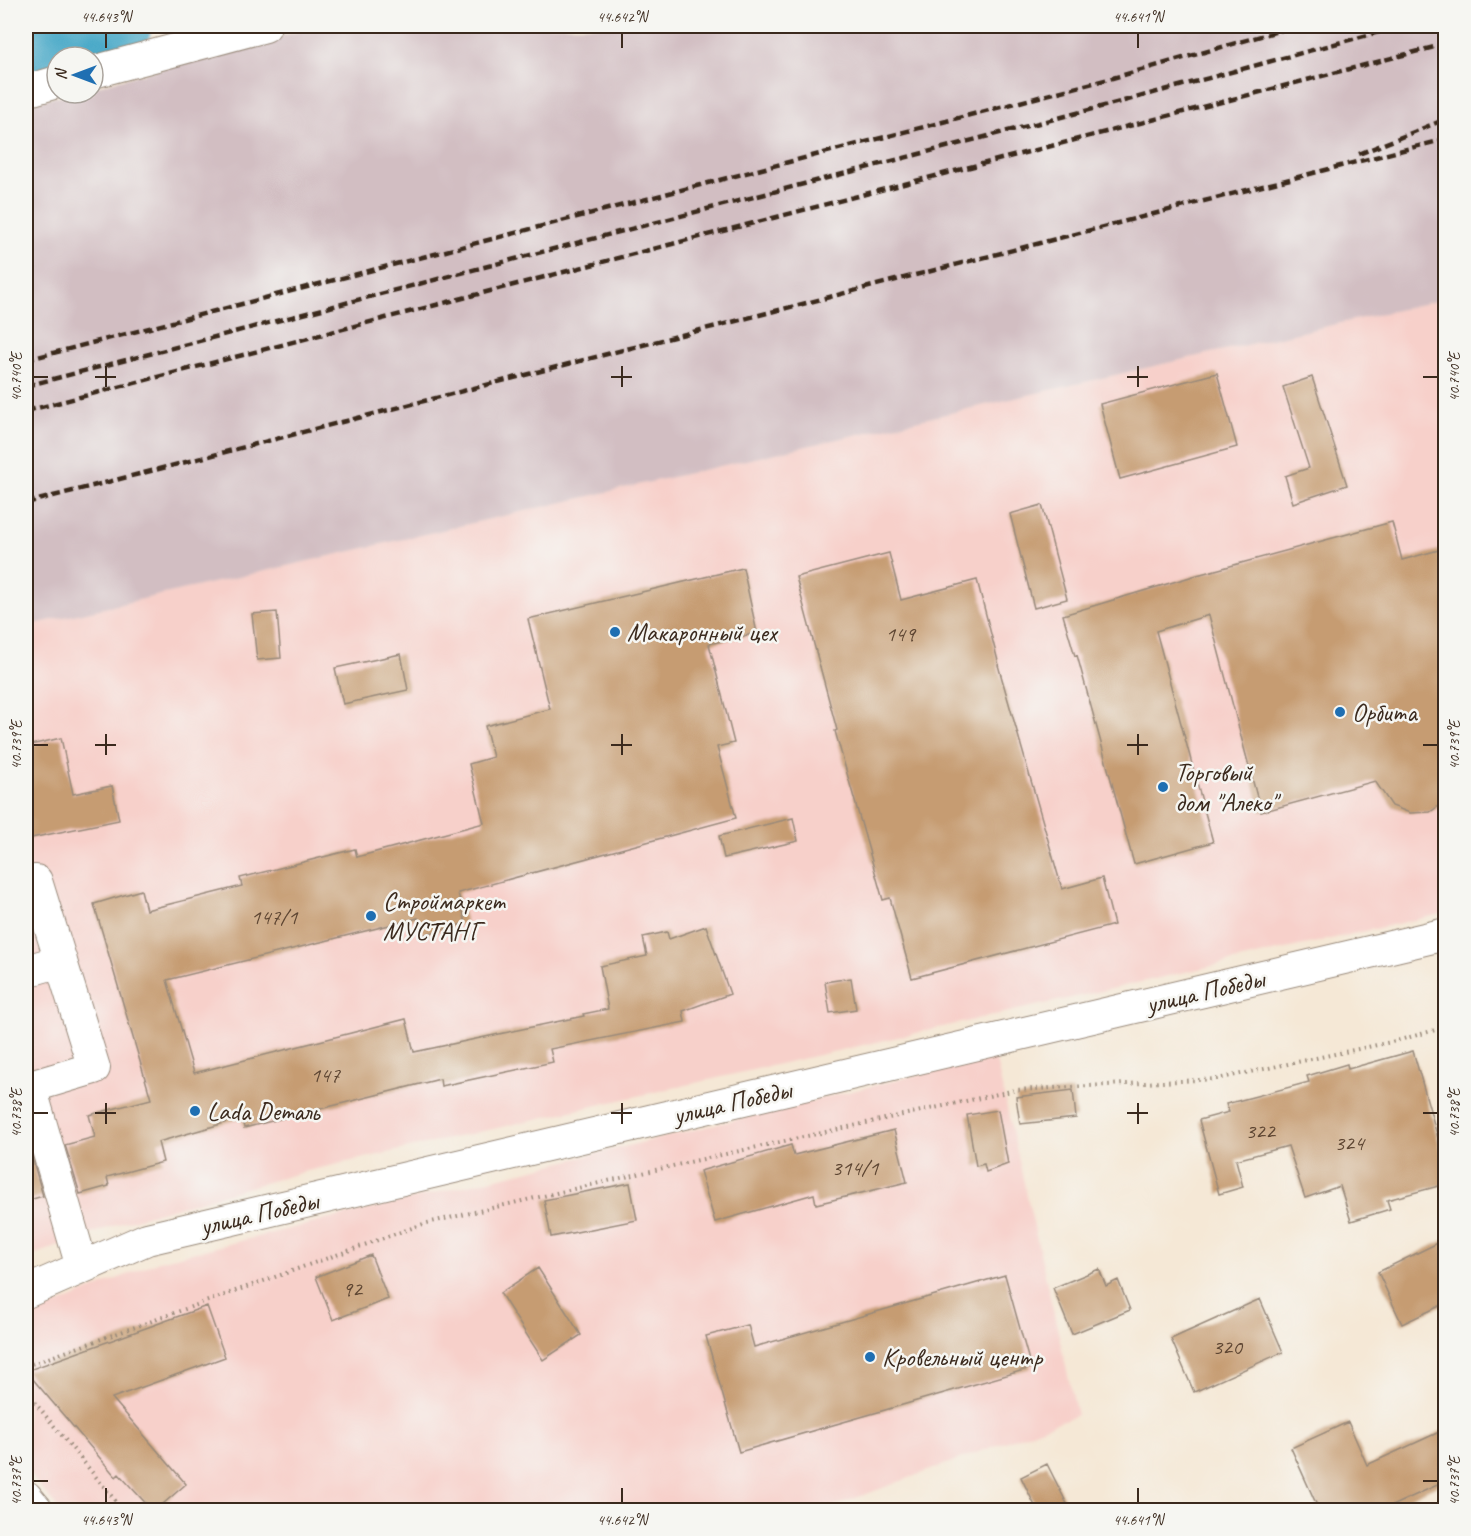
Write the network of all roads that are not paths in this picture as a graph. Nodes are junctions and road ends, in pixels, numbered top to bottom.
1 (265, 26) edge
2 (105, 69) edge
3 (45, 85) edge
4 (26, 91) edge
5 (26, 882) edge
6 (1446, 934) edge
7 (61, 961) junction
8 (26, 971) edge
9 (28, 1086) edge
10 (82, 1268) junction
11 (26, 1292) edge
12 (26, 1497) edge
13 (37, 1510) edge

1 - 2 street
3 - 4 street
5 - 7 street
6 - 10 street, улица Победы
7 - 8 street
7 - 9 street
9 - 10 street
10 - 11 street, улица Победы
12 - 13 street

